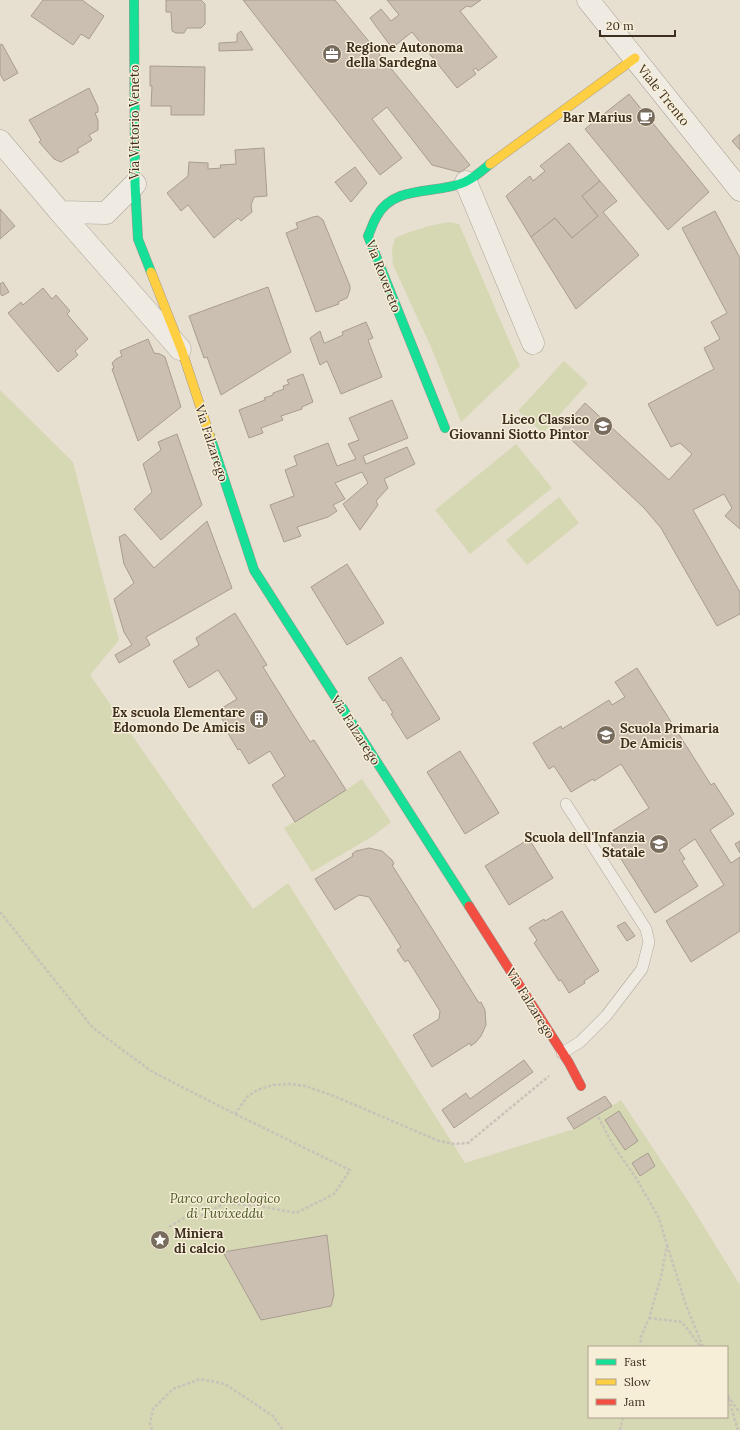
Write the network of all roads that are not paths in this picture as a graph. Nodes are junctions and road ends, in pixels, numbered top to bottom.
1 (134, 0) edge
2 (588, 0) edge
3 (635, 58) junction
4 (0, 142) edge
5 (466, 182) junction
6 (135, 184) junction
7 (740, 190) edge
8 (60, 212) junction
9 (533, 343) dead end
10 (182, 351) junction
11 (445, 428) dead end
12 (566, 804) dead end
13 (562, 1054) junction
14 (581, 1086) dead end

1 - 6 street, Via Vittorio Veneto
2 - 3 street, Viale Trento
3 - 5 street, Via Rovereto
3 - 7 street, Viale Trento
4 - 8 street
5 - 9 street
5 - 11 street, Via Rovereto
6 - 8 street, Via Vittorio Veneto
6 - 10 street, Via Falzarego
8 - 10 street, Via Falzarego
10 - 13 street, Via Falzarego
12 - 13 lane
13 - 14 street, Via Falzarego

